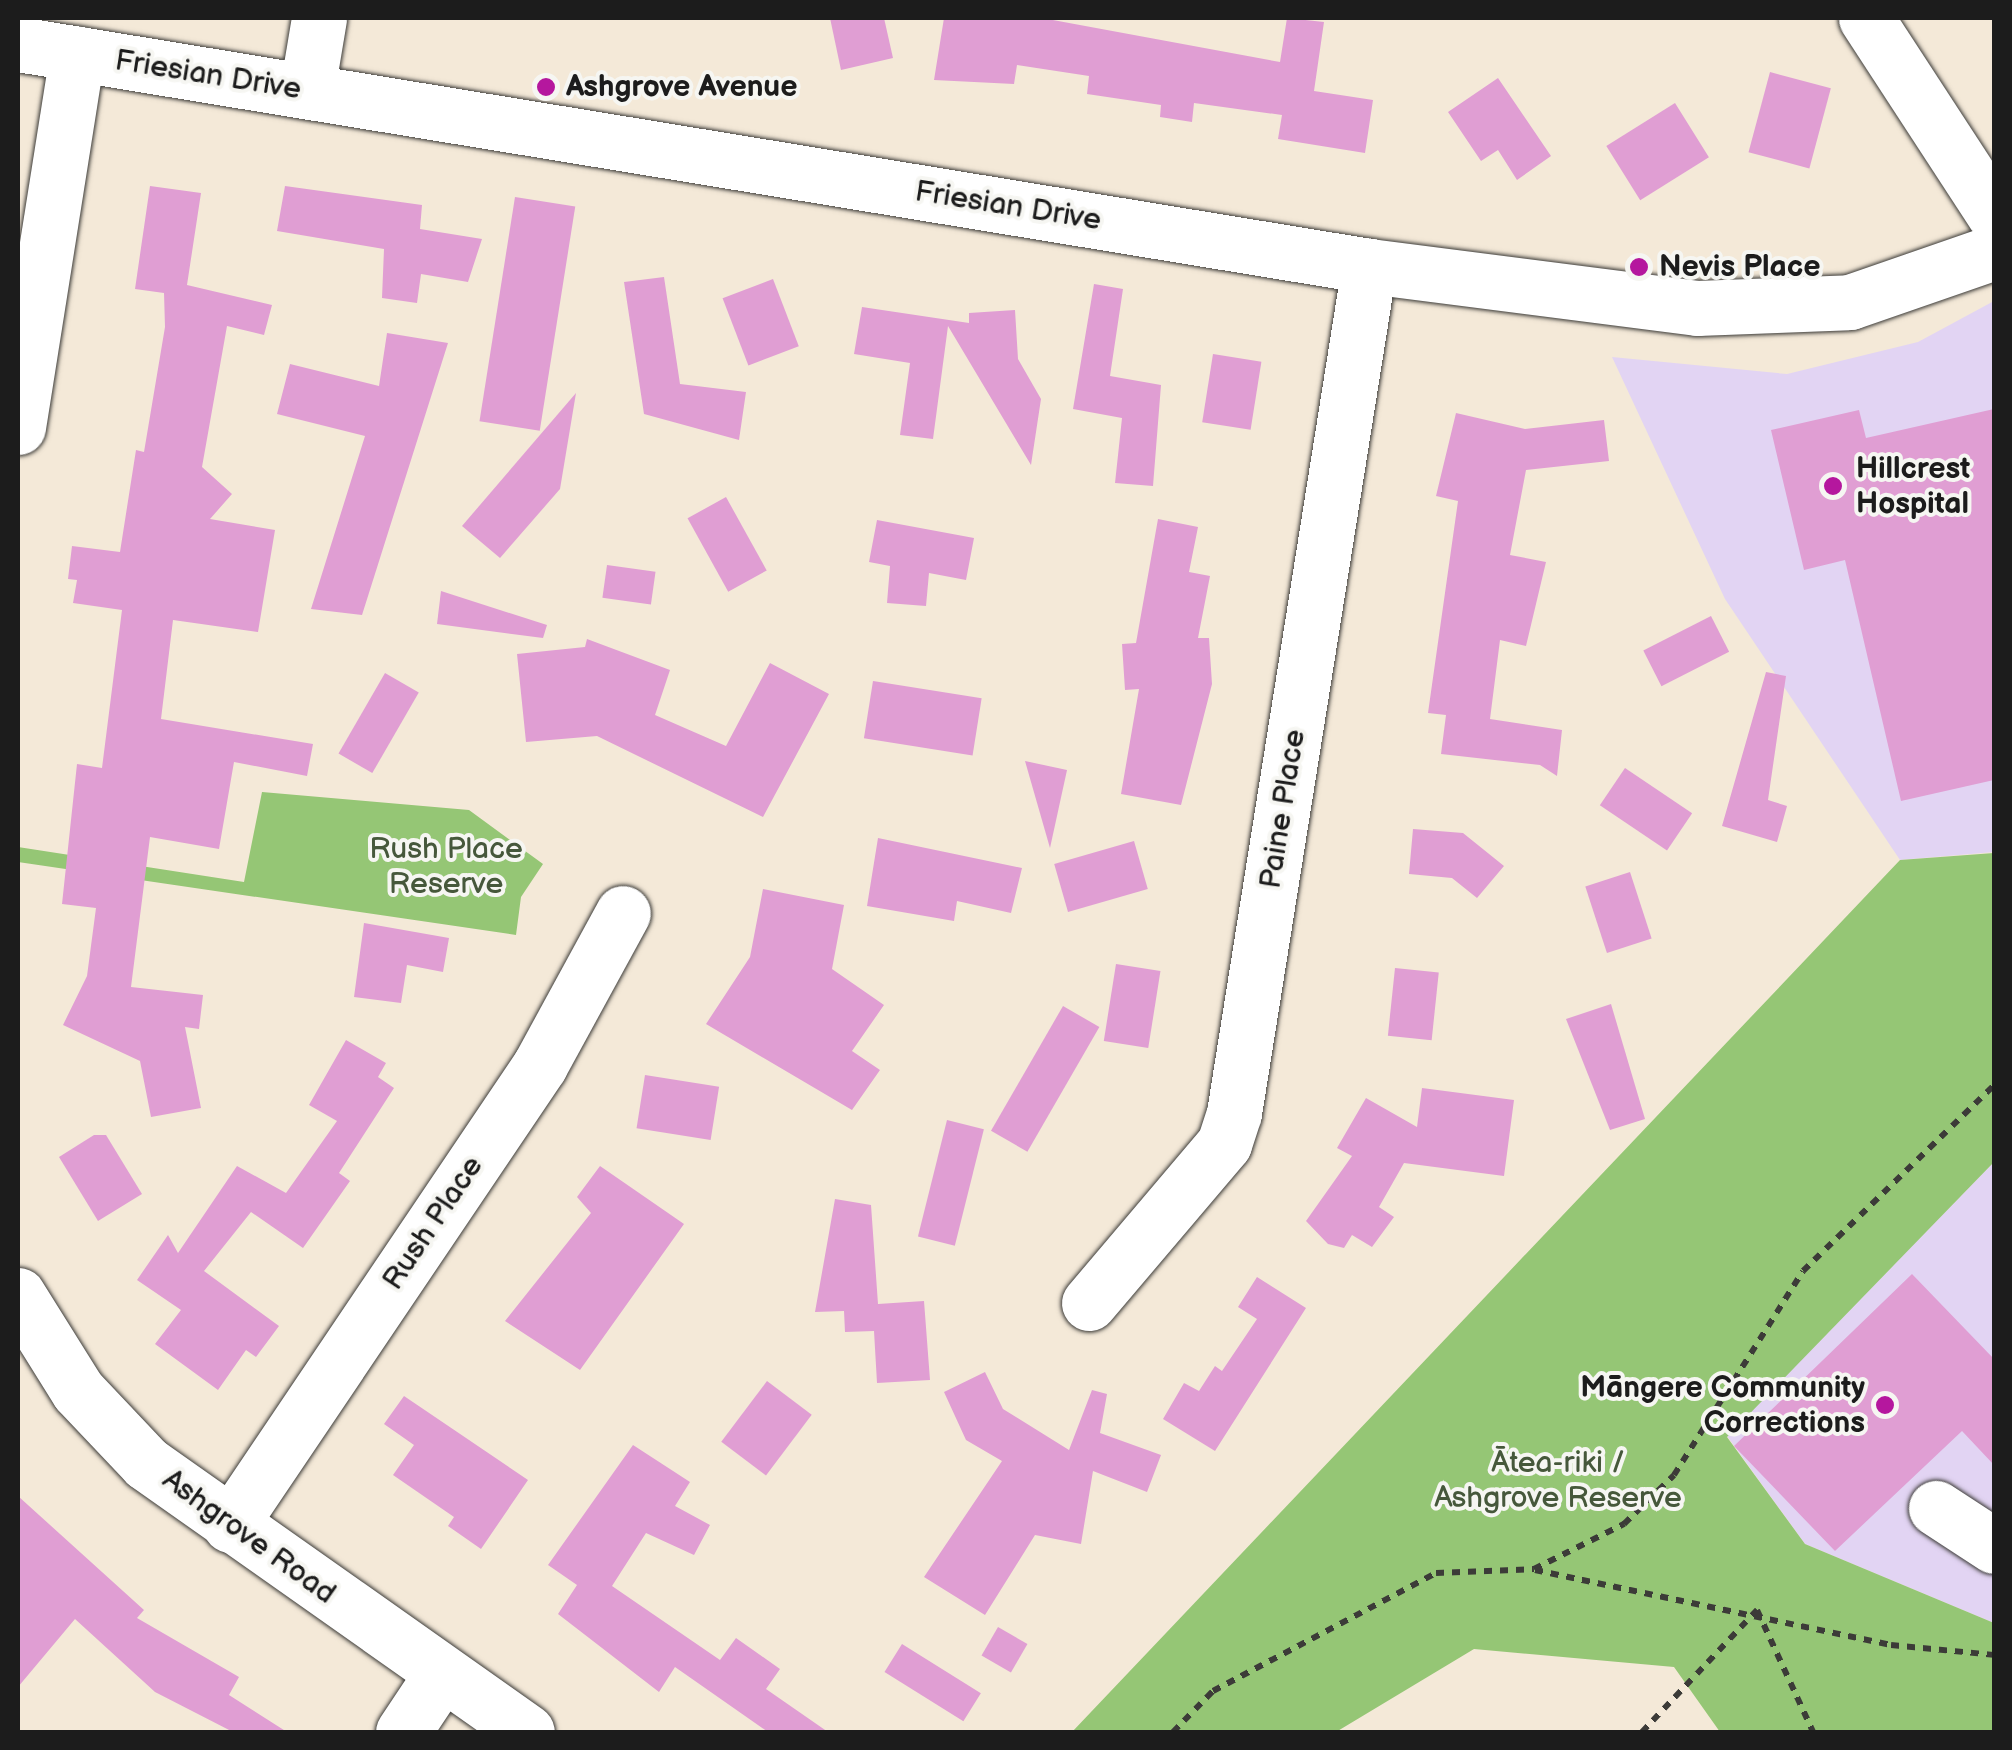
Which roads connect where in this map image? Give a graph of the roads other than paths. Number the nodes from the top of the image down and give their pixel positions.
1 (319, 18) edge
2 (1866, 18) edge
3 (18, 44) edge
4 (77, 54) junction
5 (307, 90) junction
6 (1994, 214) edge
7 (1994, 252) edge
8 (1369, 266) junction
9 (18, 426) edge
10 (623, 913) dead end
11 (18, 1295) edge
12 (1089, 1304) dead end
13 (1936, 1508) dead end
14 (230, 1525) junction
15 (1994, 1546) edge
16 (441, 1674) junction
17 (402, 1732) edge
18 (527, 1732) edge

1 - 5 street
2 - 6 street
3 - 4 street, Friesian Drive
4 - 5 street, Friesian Drive
4 - 9 street
5 - 8 street, Friesian Drive
7 - 8 street, Friesian Drive
8 - 12 street, Paine Place
10 - 14 street, Rush Place
11 - 14 street, Ashgrove Road
13 - 15 street
14 - 16 street, Ashgrove Road
16 - 17 street
16 - 18 street, Ashgrove Road

